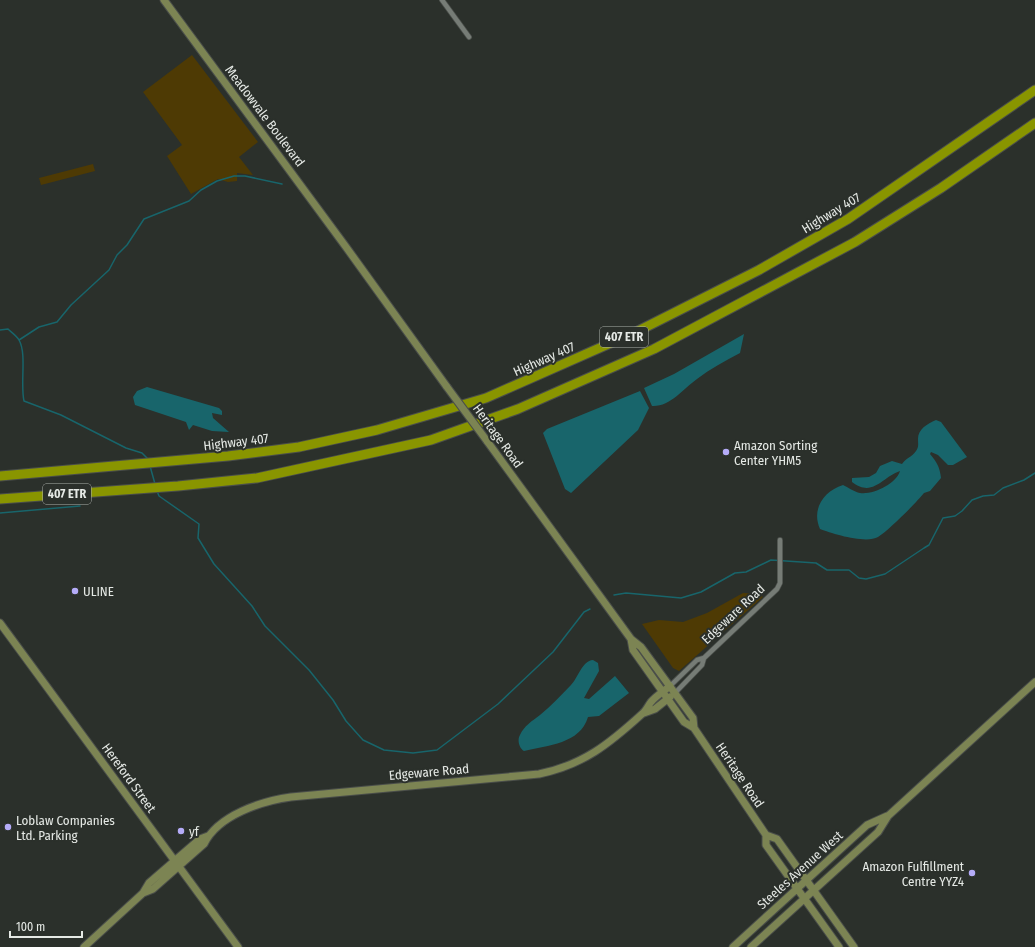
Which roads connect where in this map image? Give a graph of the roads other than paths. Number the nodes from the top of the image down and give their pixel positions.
1 (164, 0) edge
2 (442, 0) edge
3 (469, 37) dead end
4 (1035, 90) edge
5 (1035, 123) edge
6 (346, 247) joint
7 (0, 476) edge
8 (0, 499) edge
9 (780, 540) dead end
10 (0, 623) edge
11 (631, 639) junction
12 (704, 658) junction
13 (1035, 682) edge
14 (670, 686) junction
15 (663, 692) junction
16 (675, 693) junction
17 (668, 699) junction
18 (644, 713) junction
19 (694, 728) junction
20 (888, 816) junction
21 (766, 835) junction
22 (177, 864) junction
23 (806, 880) junction
24 (797, 889) junction
25 (813, 890) junction
26 (804, 898) junction
27 (84, 947) edge
28 (238, 947) edge
29 (733, 947) edge
30 (750, 947) edge
31 (839, 947) edge
32 (854, 947) edge

1 - 6 main road, Meadowvale Boulevard
2 - 3 street
4 - 7 highway, Highway 407 / 407 ETR
5 - 8 highway, 407 ETR
6 - 11 main road, Heritage Road, bridge
9 - 12 street, Edgeware Road
10 - 22 main road, Hereford Street
11 - 14 main road, Heritage Road
11 - 15 main road, Heritage Road
12 - 14 street, Edgeware Road
12 - 16 street, Edgeware Road
13 - 20 main road, Steeles Avenue West
14 - 15 main road, Edgeware Road
14 - 16 main road, Heritage Road
15 - 17 main road, Heritage Road
15 - 18 main road, Edgeware Road
16 - 17 main road, Edgeware Road
16 - 19 main road, Heritage Road
17 - 18 main road, Edgeware Road
17 - 19 main road, Heritage Road
18 - 22 main road, Edgeware Road
19 - 21 main road, Heritage Road
20 - 23 main road, Steeles Avenue West
20 - 25 main road, Steeles Avenue West
21 - 23 main road, Heritage Road
21 - 24 main road, Heritage Road
22 - 27 main road, Edgeware Road
22 - 28 main road, Hereford Street
23 - 24 main road, Steeles Avenue West
23 - 25 main road, Heritage Road
24 - 26 main road, Heritage Road
24 - 29 main road, Steeles Avenue West
25 - 26 main road, Steeles Avenue West
25 - 32 main road, Heritage Road
26 - 30 main road, Steeles Avenue West
26 - 31 main road, Heritage Road

